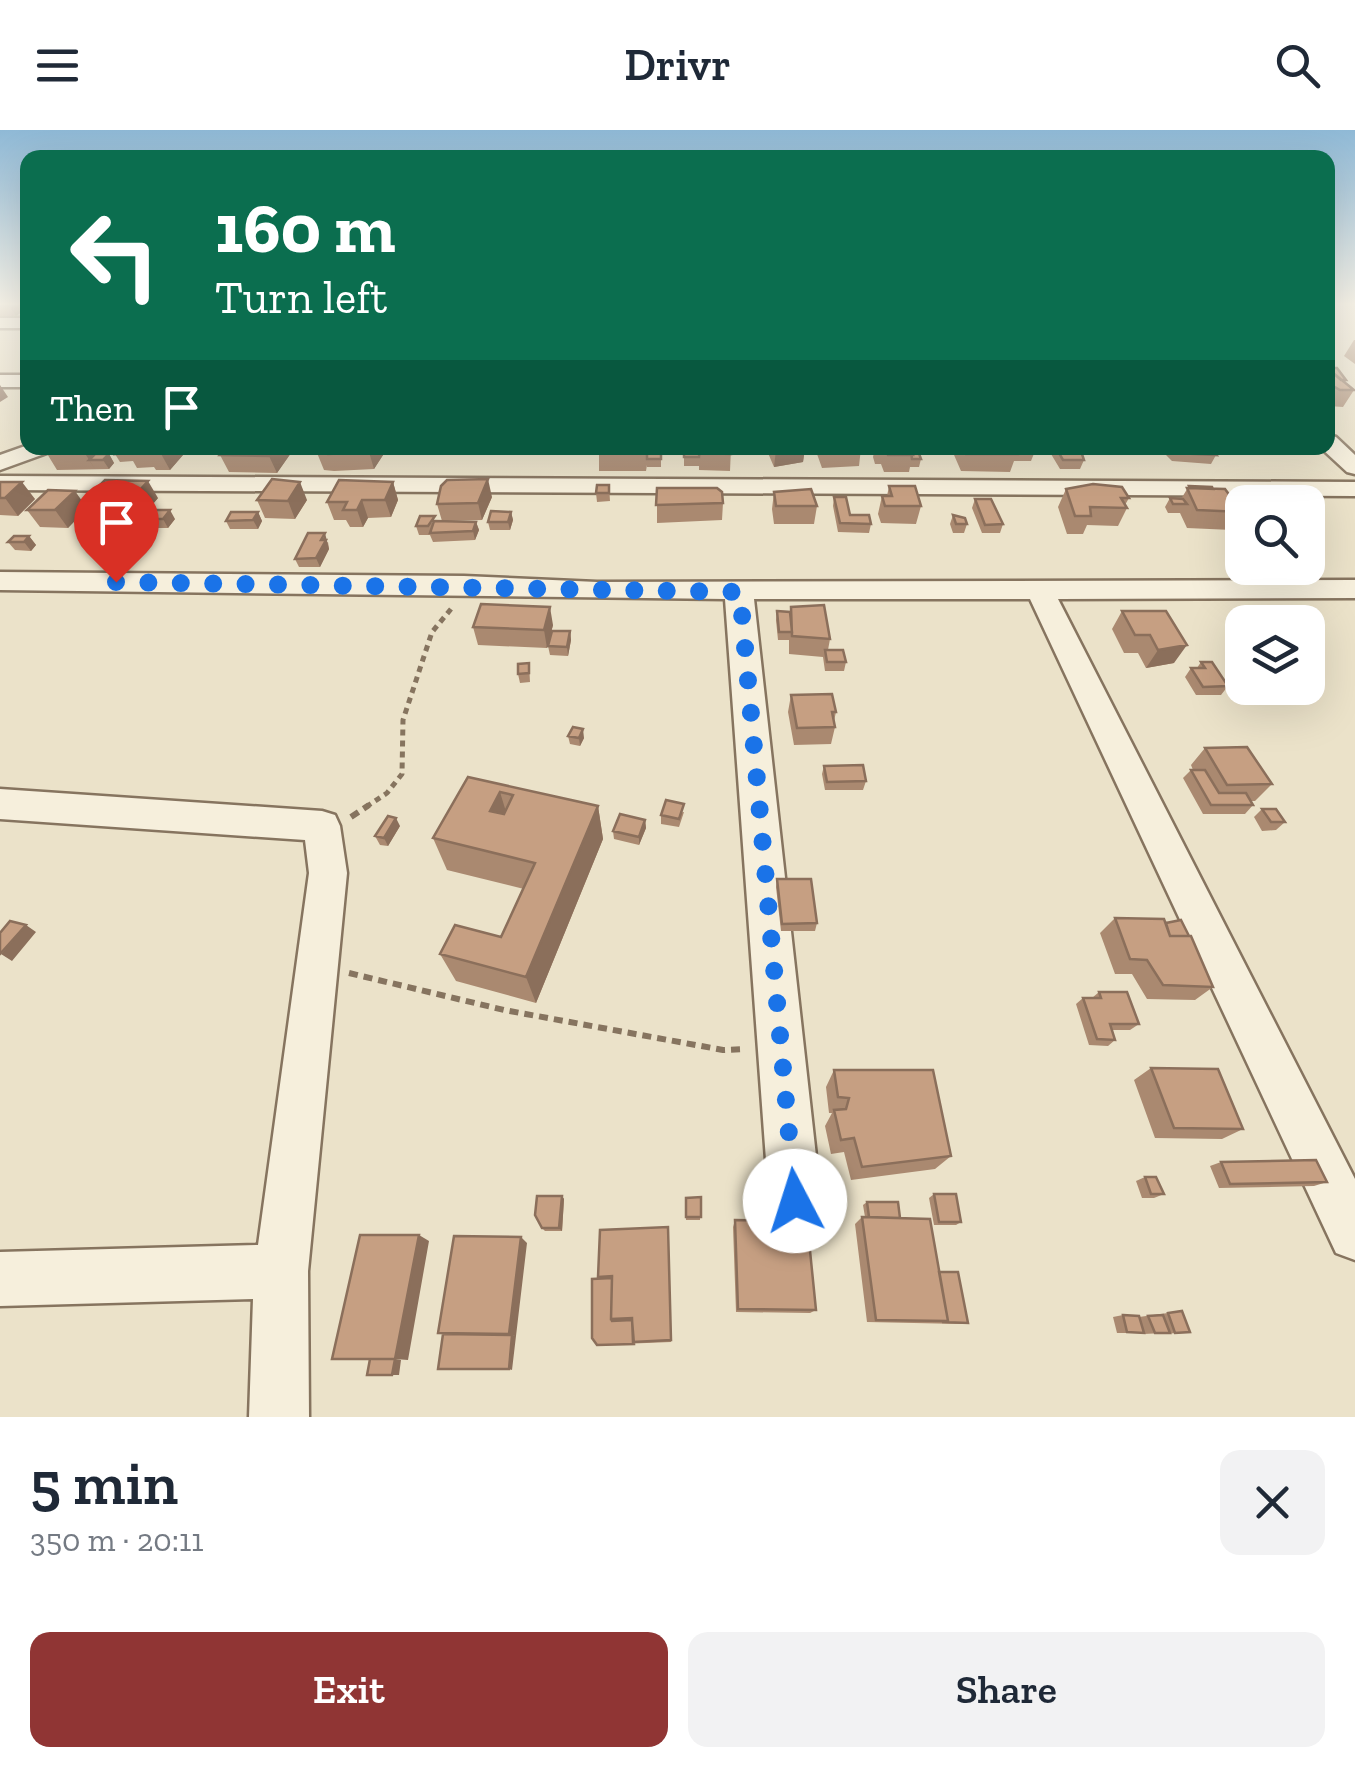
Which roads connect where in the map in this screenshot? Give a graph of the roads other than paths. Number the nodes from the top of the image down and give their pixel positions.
1 (1335, 449) edge
2 (1355, 468) edge
3 (0, 483) edge
4 (1355, 489) edge
5 (0, 582) edge
6 (1038, 588) junction
7 (1355, 589) edge
8 (740, 592) junction
9 (0, 804) edge
10 (795, 1201) dead end
11 (1355, 1234) edge
12 (281, 1271) junction
13 (0, 1278) edge
14 (279, 1417) edge

1 - 2 street
3 - 4 street
5 - 8 street
6 - 7 street
6 - 8 street
6 - 11 street
8 - 10 street
9 - 12 street
12 - 13 street
12 - 14 street

